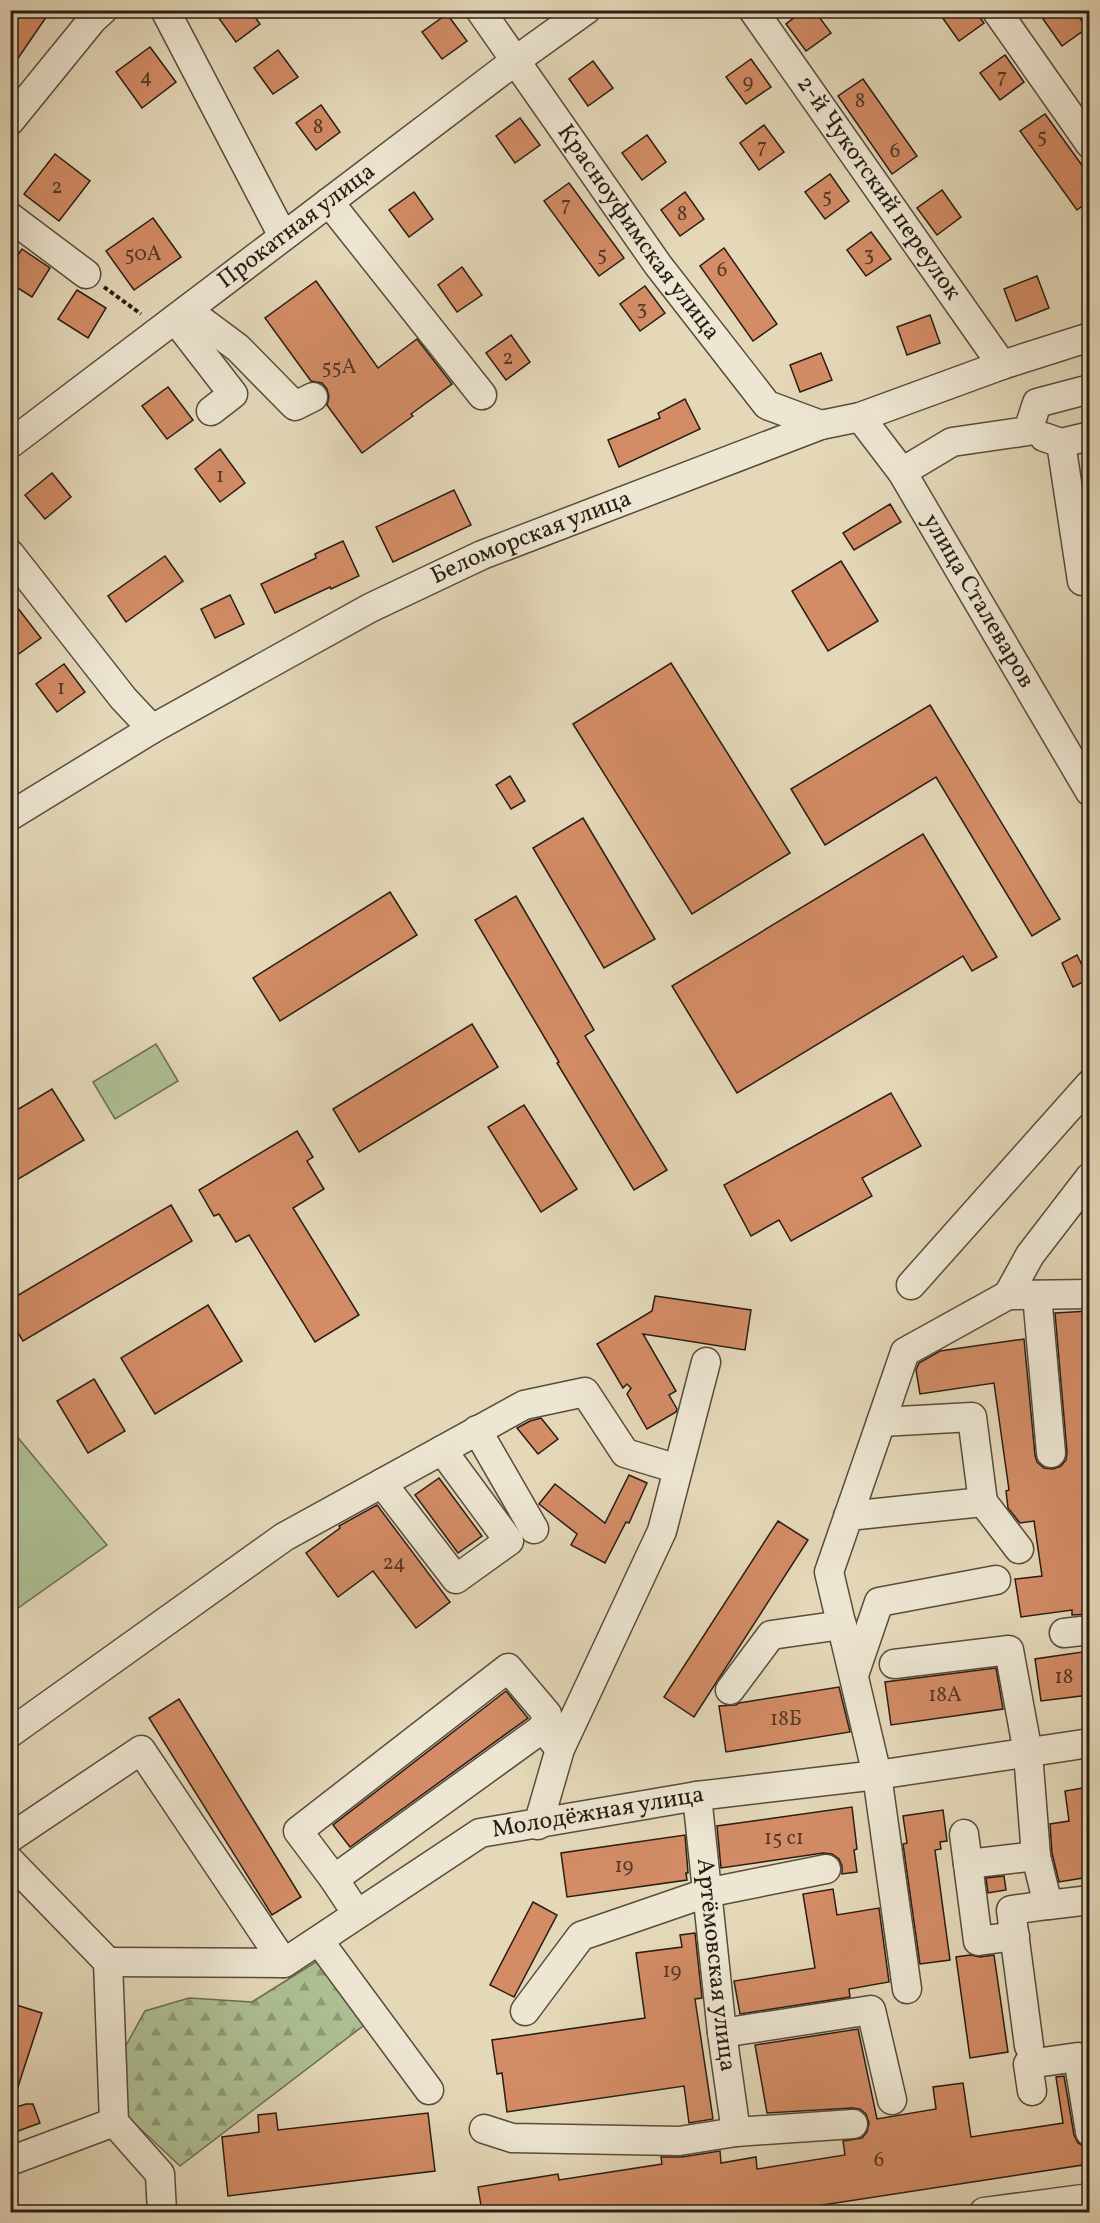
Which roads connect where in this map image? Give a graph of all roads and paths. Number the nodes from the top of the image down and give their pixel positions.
1 (103, 10) edge
2 (165, 10) edge
3 (480, 10) edge
4 (586, 10) edge
5 (753, 10) edge
6 (996, 10) edge
7 (515, 61) junction
8 (10, 121) edge
9 (1089, 144) edge
10 (329, 202) junction
11 (10, 218) edge
12 (283, 236) junction
13 (87, 274) joint
14 (175, 319) junction
15 (1089, 337) edge
16 (1002, 365) junction
17 (1089, 389) edge
18 (482, 395) dead end
19 (313, 397) dead end
20 (211, 411) dead end
21 (860, 417) junction
22 (821, 425) junction
23 (1028, 431) junction
24 (1089, 436) edge
25 (1061, 443) junction
26 (10, 444) edge
27 (902, 472) junction
28 (10, 554) edge
29 (1082, 581) dead end
30 (152, 729) junction
31 (1089, 792) edge
32 (10, 816) edge
33 (1089, 1084) edge
34 (1089, 1177) edge
35 (911, 1285) dead end
36 (1089, 1294) edge
37 (1008, 1295) junction
38 (1037, 1295) junction
39 (706, 1362) dead end
40 (881, 1422) junction
41 (477, 1430) junction
42 (442, 1449) junction
43 (1051, 1453) dead end
44 (678, 1469) junction
45 (382, 1483) junction
46 (983, 1502) junction
47 (848, 1516) junction
48 (534, 1529) dead end
49 (1019, 1549) dead end
50 (996, 1580) dead end
51 (842, 1625) junction
52 (894, 1664) dead end
53 (854, 1675) junction
54 (730, 1690) dead end
55 (10, 1733) edge
56 (551, 1738) junction
57 (1089, 1743) edge
58 (1028, 1753) junction
59 (877, 1775) junction
60 (697, 1796) junction
61 (538, 1825) junction
62 (963, 1834) dead end
63 (10, 1838) edge
64 (1036, 1856) junction
65 (10, 1861) edge
66 (968, 1864) junction
67 (826, 1869) dead end
68 (334, 1879) junction
69 (706, 1893) junction
70 (1089, 1900) edge
71 (1048, 1905) junction
72 (357, 1914) junction
73 (1015, 1936) junction
74 (319, 1941) junction
75 (108, 1962) junction
76 (284, 1963) junction
77 (907, 1989) dead end
78 (525, 2011) dead end
79 (722, 2033) junction
80 (1029, 2046) dead end
81 (429, 2090) dead end
82 (1032, 2091) dead end
83 (892, 2100) dead end
84 (114, 2122) junction
85 (853, 2124) dead end
86 (484, 2129) dead end
87 (736, 2132) junction
88 (1089, 2132) edge
89 (10, 2161) edge
90 (1089, 2198) edge
91 (162, 2212) edge
92 (984, 2212) edge

1 - 8 street
2 - 12 street
3 - 7 street, Красноуфимская улица
4 - 7 street, Прокатная улица
5 - 16 street, 2-й Чукотский переулок
6 - 9 street
7 - 10 street, Прокатная улица
7 - 22 street, Красноуфимская улица
10 - 12 street, Прокатная улица
10 - 18 street
11 - 13 street
12 - 14 street, Прокатная улица
13 - 14 path
14 - 19 street
14 - 20 street
14 - 26 street, Прокатная улица
15 - 16 street, Беломорская улица
16 - 21 street, Беломорская улица
17 - 23 street
21 - 22 street, Беломорская улица
21 - 27 street, улица Сталеваров
22 - 30 street, Беломорская улица
23 - 25 street
23 - 27 street
24 - 25 street
25 - 29 street
27 - 31 street, улица Сталеваров
28 - 30 street
30 - 32 street, Беломорская улица
33 - 35 street
34 - 37 street
36 - 38 street
37 - 38 street
37 - 40 street
38 - 43 street
39 - 44 street
40 - 46 street
40 - 47 street
41 - 42 street
41 - 44 street
41 - 48 street
42 - 45 street
42 - 45 street
44 - 56 street
45 - 55 street
46 - 47 street
46 - 49 street
47 - 51 street
50 - 53 street
51 - 53 street
51 - 54 street
52 - 58 street
53 - 59 street
56 - 61 street
56 - 68 street
56 - 68 street
57 - 58 street, Молодёжная улица
58 - 59 street, Молодёжная улица
58 - 64 street
59 - 60 street, Молодёжная улица
59 - 77 street
60 - 61 street, Молодёжная улица
60 - 69 street, Артёмовская улица
61 - 72 street, Молодёжная улица
62 - 66 street
63 - 76 street
64 - 66 street
64 - 71 street
65 - 75 street
66 - 73 street
67 - 69 street
68 - 72 street
69 - 78 street
69 - 79 street, Артёмовская улица
70 - 71 street
71 - 73 street
72 - 74 street, Молодёжная улица
73 - 80 street
74 - 76 street, Молодёжная улица
74 - 81 street
75 - 76 street
75 - 84 street
79 - 83 street
79 - 87 street, Артёмовская улица
82 - 88 street
84 - 89 street
84 - 91 street
85 - 87 street
86 - 87 street
90 - 92 street

